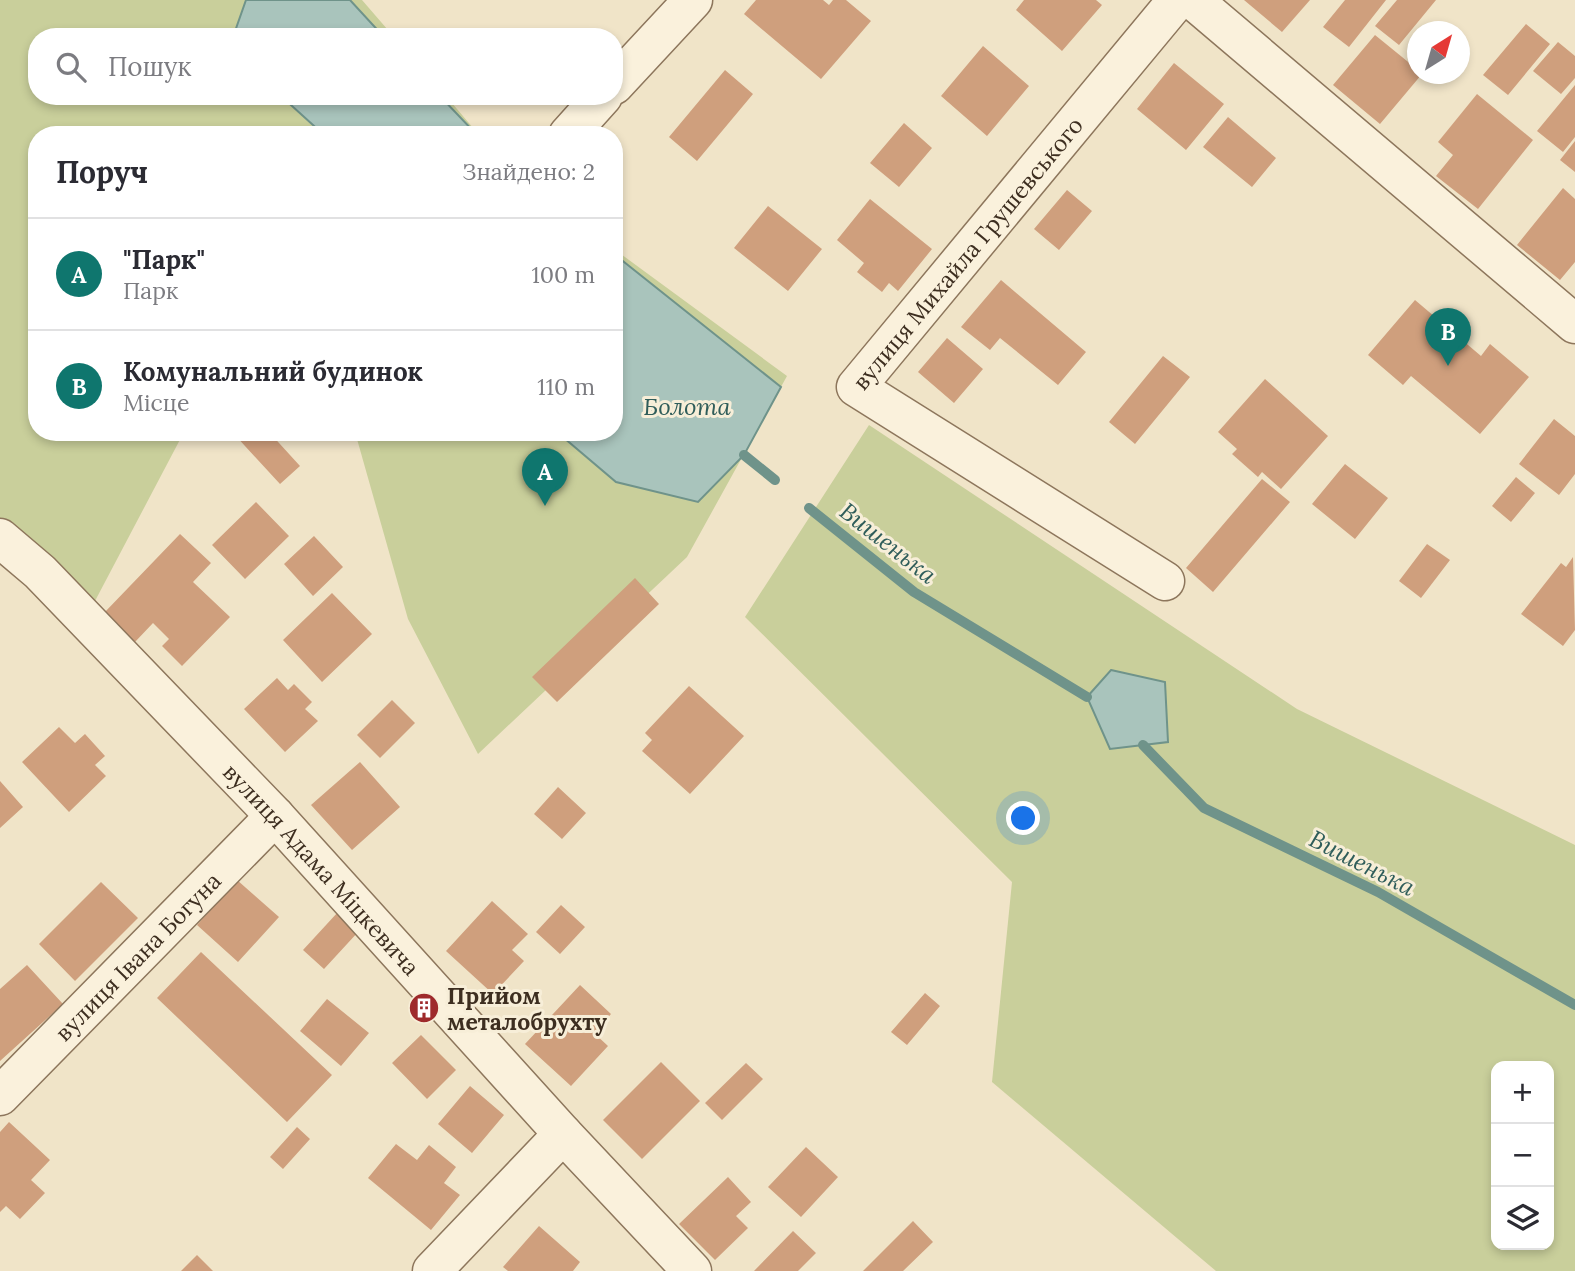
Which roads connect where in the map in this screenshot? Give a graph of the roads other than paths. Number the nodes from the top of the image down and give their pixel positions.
1 (693, 0) edge
2 (1177, 0) edge
3 (1193, 0) edge
4 (623, 75) edge
5 (595, 105) edge
6 (576, 126) edge
7 (1575, 324) edge
8 (0, 538) edge
9 (1165, 580) dead end
10 (275, 816) junction
11 (0, 1096) edge
12 (564, 1134) junction
13 (432, 1271) edge
14 (692, 1271) edge

1 - 4 street
2 - 9 street, вулиця Михайла Грушевського
3 - 7 street
5 - 6 street
8 - 10 street, вулиця Адама Міцкевича
10 - 11 street, вулиця Івана Богуна
10 - 12 street, вулиця Адама Міцкевича
12 - 13 street
12 - 14 street, вулиця Адама Міцкевича

